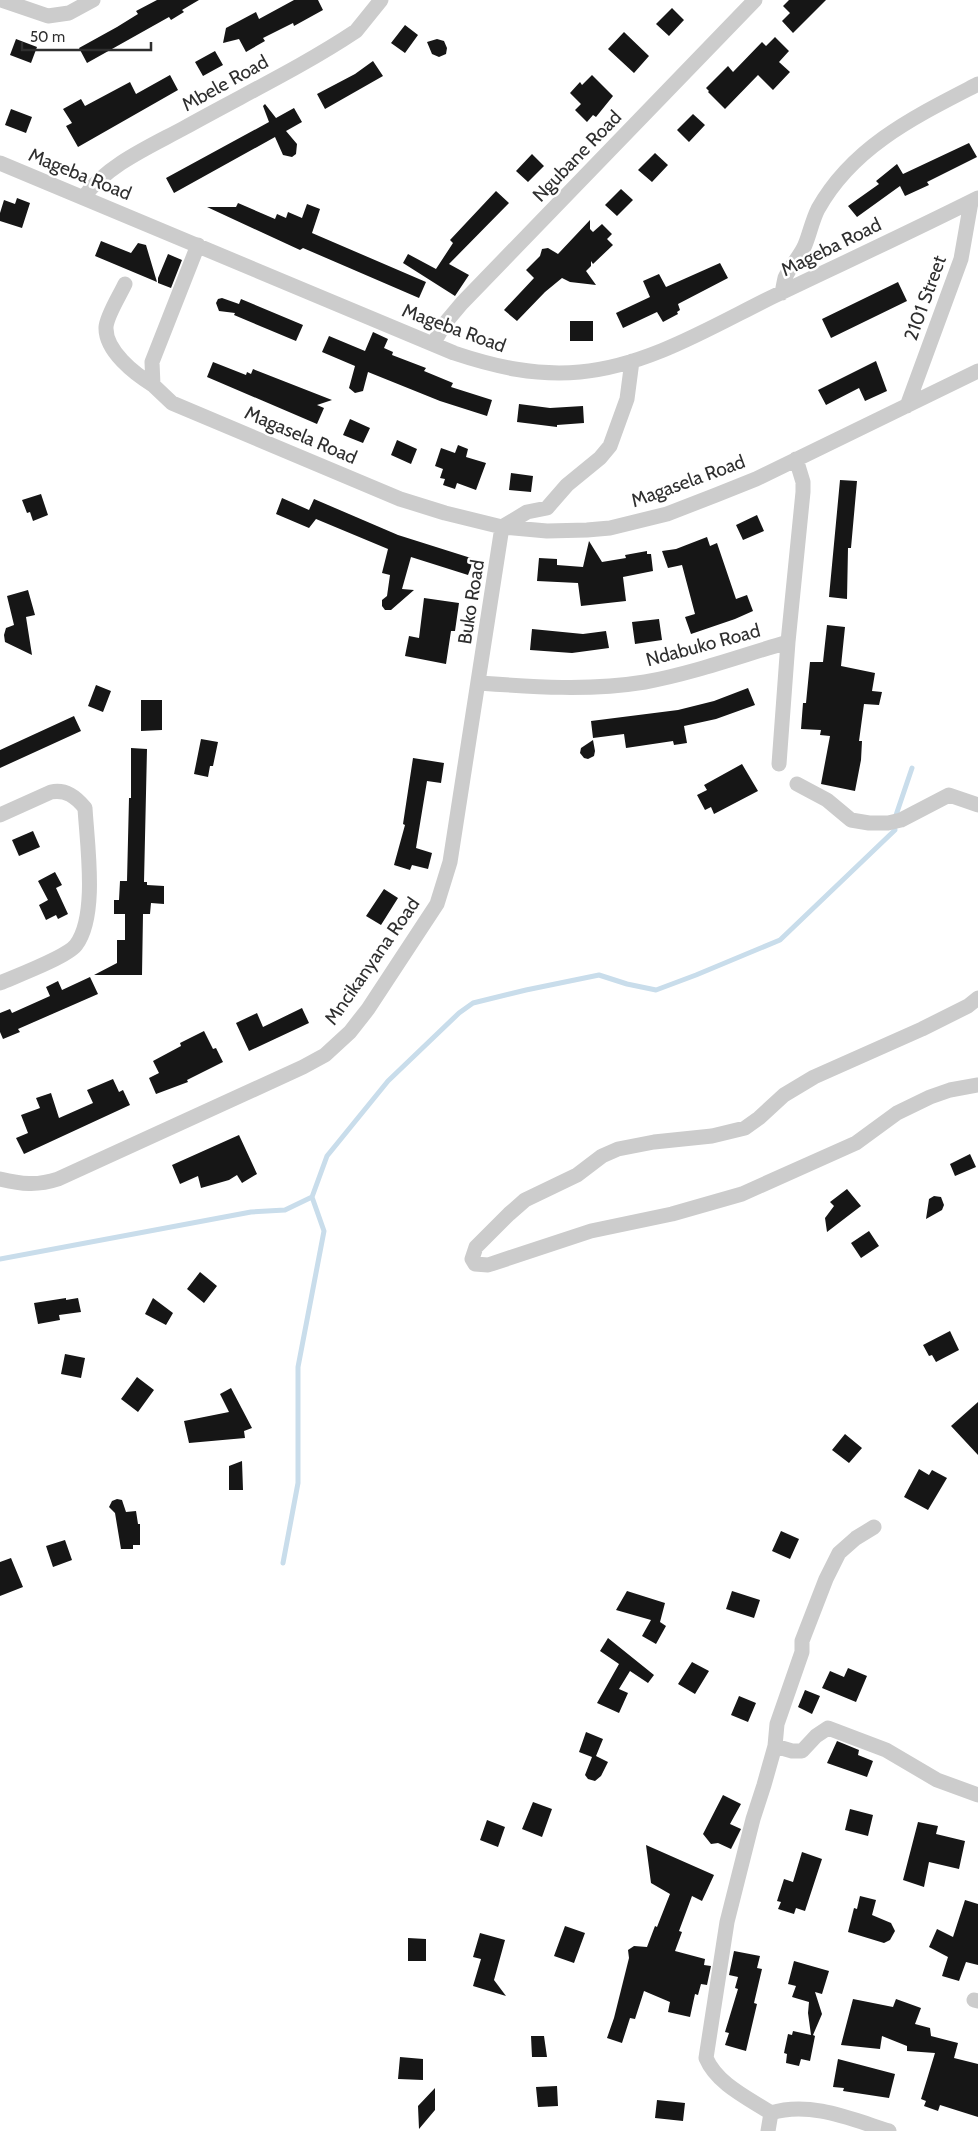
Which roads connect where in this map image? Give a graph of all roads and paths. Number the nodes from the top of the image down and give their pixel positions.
1 (1, 0) edge
2 (93, 0) edge
3 (381, 0) edge
4 (756, 0) edge
5 (978, 84) edge
6 (0, 163) edge
7 (84, 197) junction
8 (974, 200) edge
9 (198, 245) junction
10 (125, 284) dead end
11 (782, 293) junction
12 (433, 344) junction
13 (632, 360) junction
14 (978, 371) edge
15 (153, 385) junction
16 (907, 406) junction
17 (796, 459) junction
18 (502, 527) junction
19 (788, 642) junction
20 (478, 683) junction
21 (780, 764) dead end
22 (797, 784) dead end
23 (978, 804) edge
24 (0, 815) edge
25 (0, 983) edge
26 (978, 998) edge
27 (978, 1085) edge
28 (0, 1179) edge
29 (874, 1527) dead end
30 (774, 1746) junction
31 (978, 1795) edge
32 (771, 2112) junction
33 (768, 2131) edge
34 (889, 2131) edge

1 - 2 street
3 - 7 street, Mbele Road
4 - 12 street, Ngubane Road
5 - 11 street
6 - 7 street, Mageba Road
7 - 9 street, Mageba Road
8 - 11 street, Mageba Road
8 - 16 street, 2101 Street
9 - 12 street, Mageba Road
9 - 15 street
10 - 15 street
11 - 13 street, Mageba Road
12 - 13 street, Mageba Road
13 - 18 street
14 - 16 street, Magasela Road
15 - 18 street, Magasela Road
16 - 17 street, Magasela Road
17 - 18 street, Magasela Road
17 - 19 street
18 - 20 street, Buko Road
19 - 20 street, Ndabuko Road
19 - 21 street
20 - 28 street, Mncikanyana Road
22 - 23 street
24 - 25 street
26 - 27 street
29 - 30 street
30 - 31 street
30 - 32 street
32 - 33 street
32 - 34 street

